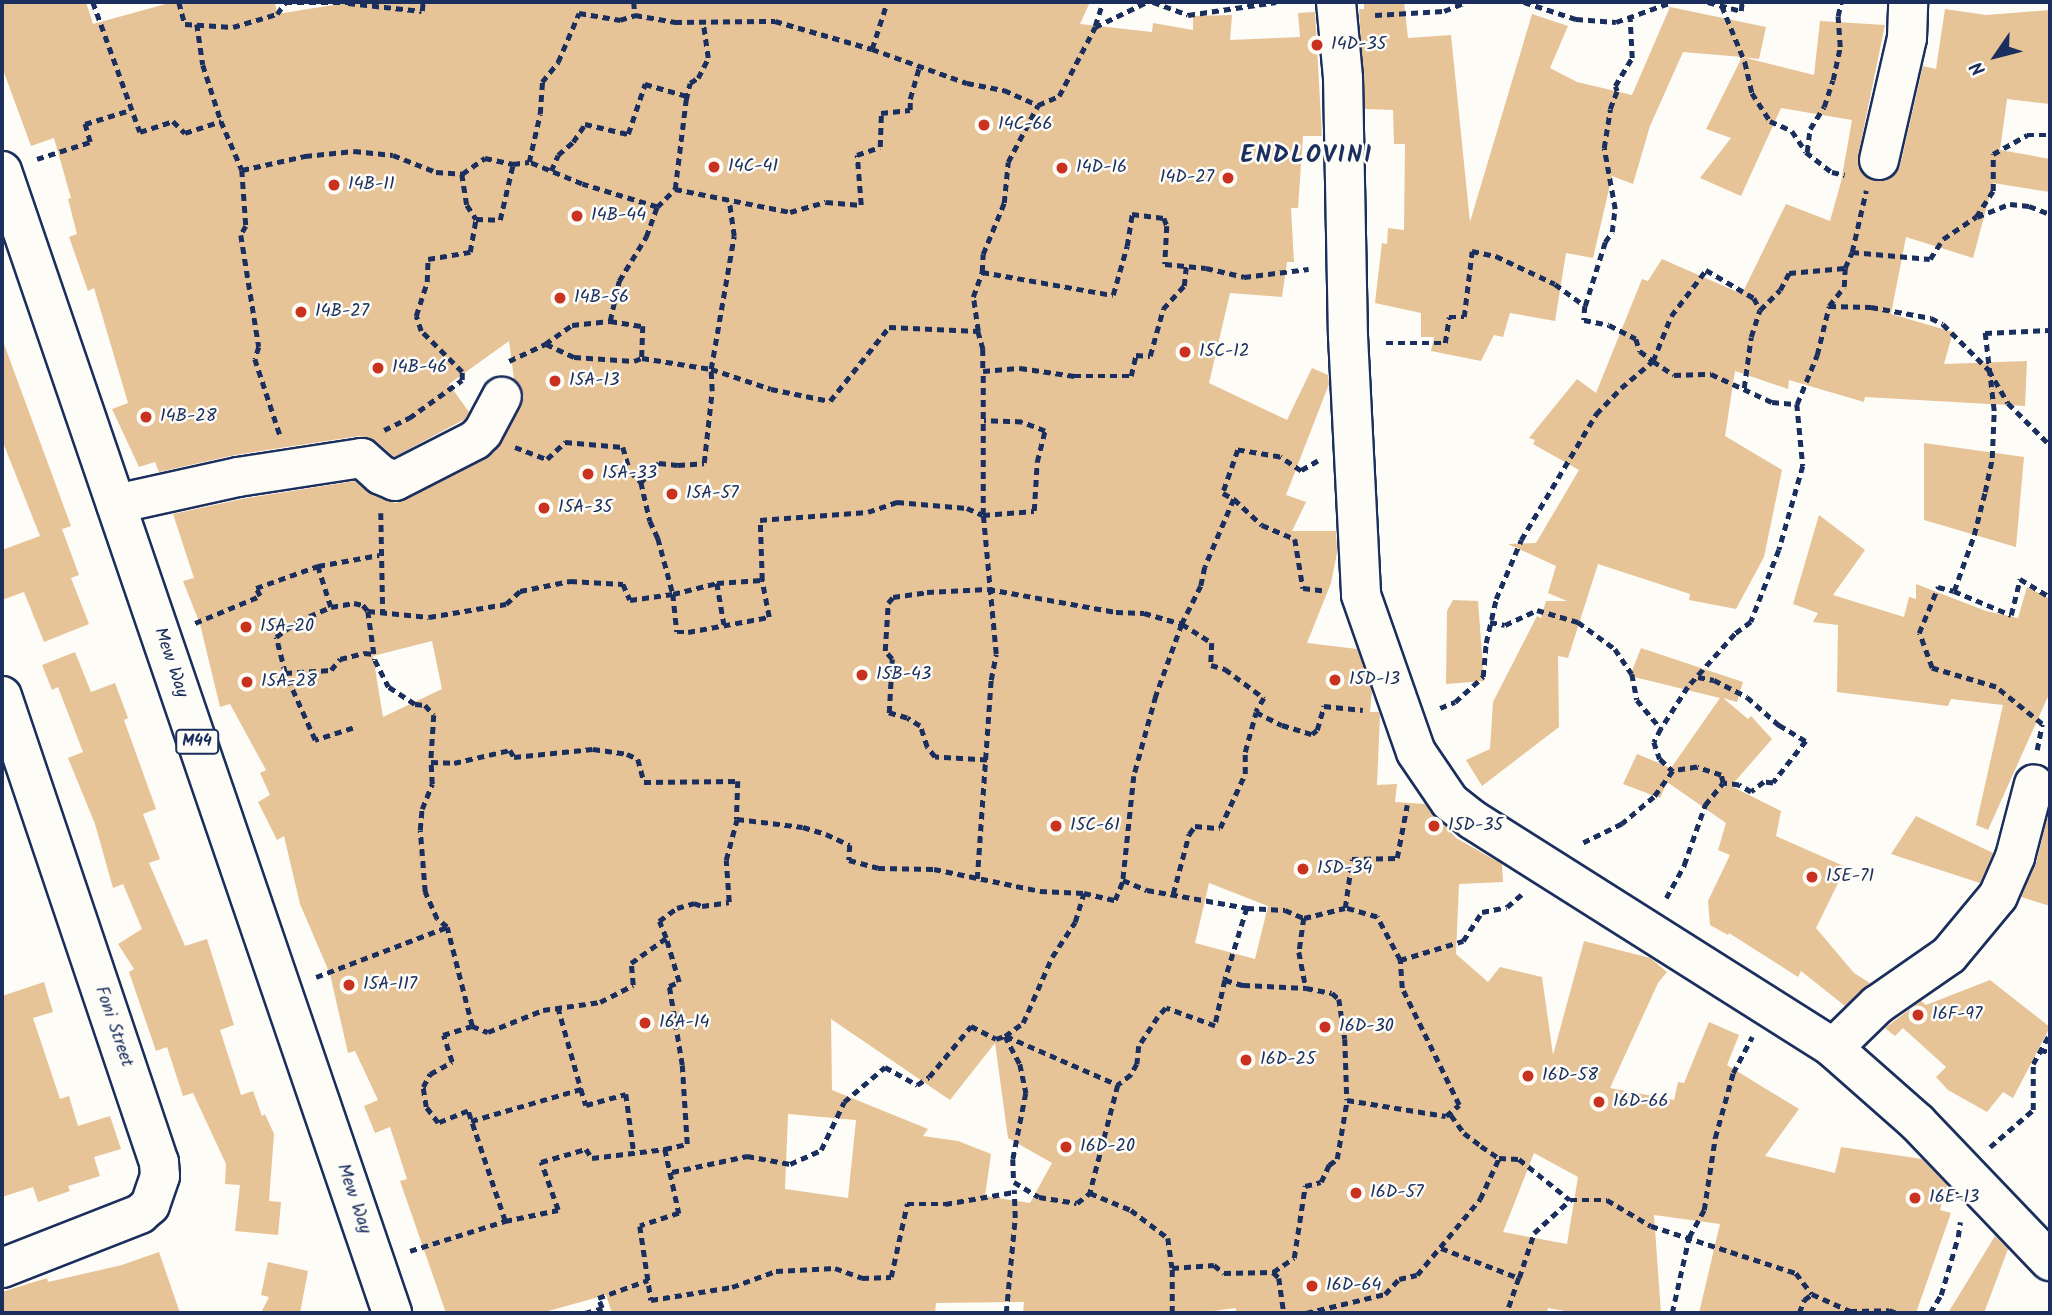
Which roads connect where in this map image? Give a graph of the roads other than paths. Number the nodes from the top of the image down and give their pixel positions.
1 (1908, 2) edge
2 (1337, 10) edge
3 (1874, 171) road end
4 (2, 172) edge
5 (488, 391) road end
6 (116, 504) junction
7 (2, 696) edge
8 (2034, 784) road end
9 (1833, 1048) junction
10 (2050, 1261) edge
11 (2, 1268) edge
12 (392, 1313) edge

1 - 3 street
2 - 9 street
4 - 6 street, Mew Way / M44
5 - 6 street
6 - 12 street, Mew Way / M44
7 - 11 street, Foni Street
8 - 9 street
9 - 10 street

